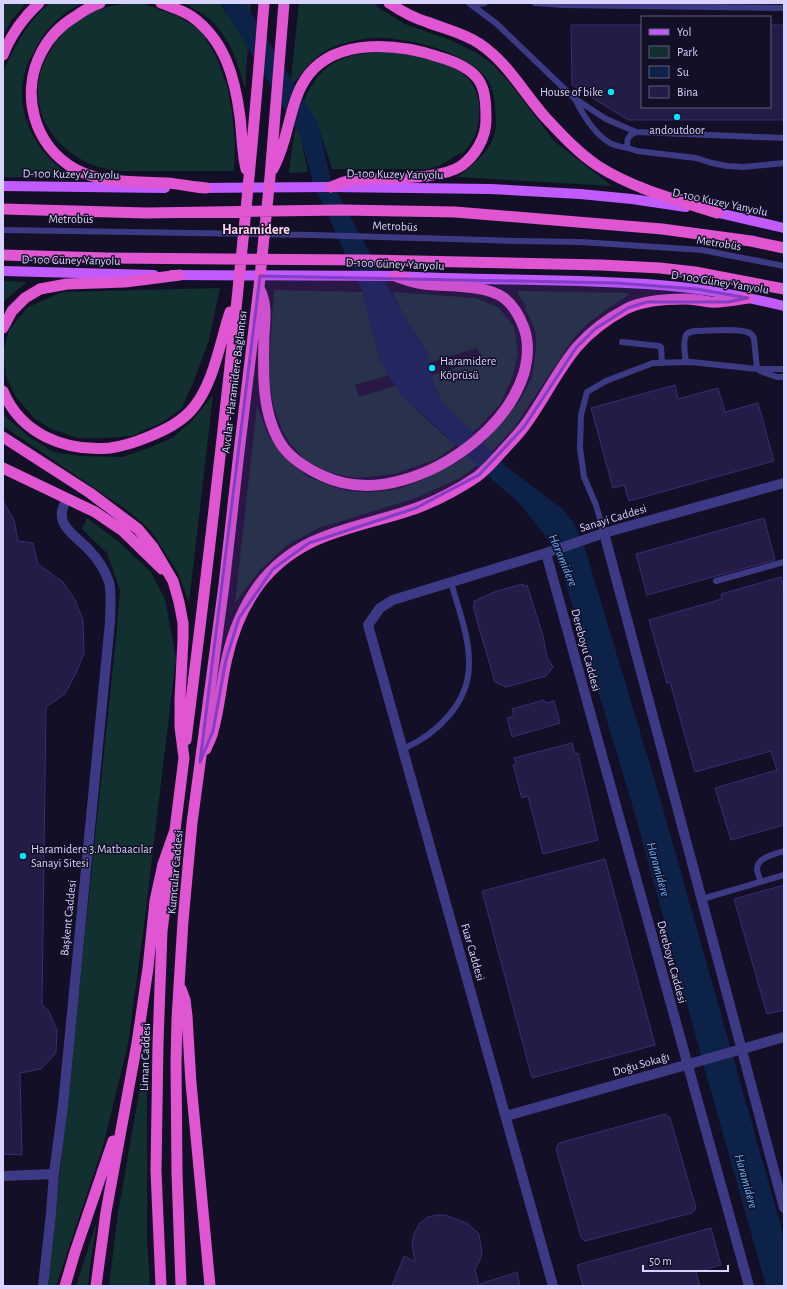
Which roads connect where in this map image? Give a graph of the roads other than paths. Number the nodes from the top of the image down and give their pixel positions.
1 (39, 3) edge
2 (100, 3) edge
3 (161, 3) edge
4 (264, 3) edge
5 (284, 3) edge
6 (289, 3) edge
7 (389, 3) edge
8 (485, 3) edge
9 (535, 3) edge
10 (470, 4) edge
11 (784, 8) edge
12 (281, 46) junction
13 (3, 55) edge
14 (574, 98) junction
15 (636, 132) junction
16 (784, 138) edge
17 (628, 148) junction
18 (784, 163) edge
19 (270, 177) junction
20 (250, 178) junction
21 (3, 186) edge
22 (331, 187) junction
23 (206, 188) junction
24 (3, 209) edge
25 (717, 213) junction
26 (784, 228) edge
27 (3, 230) edge
28 (784, 248) edge
29 (3, 255) edge
30 (784, 266) edge
31 (3, 271) edge
32 (180, 275) junction
33 (395, 276) junction
34 (259, 287) junction
35 (238, 288) junction
36 (784, 289) edge
37 (748, 298) junction
38 (780, 305) edge
39 (784, 313) edge
40 (3, 328) edge
41 (622, 342) dead end
42 (686, 362) junction
43 (662, 363) junction
44 (757, 369) junction
45 (784, 369) edge
46 (784, 377) edge
47 (3, 391) edge
48 (3, 438) edge
49 (3, 468) edge
50 (784, 483) edge
51 (67, 499) junction
52 (604, 533) junction
53 (546, 553) junction
54 (784, 562) edge
55 (173, 581) junction
56 (716, 581) dead end
57 (451, 582) junction
58 (368, 625) joint
59 (403, 749) junction
60 (184, 758) junction
61 (200, 762) junction
62 (175, 830) junction
63 (784, 851) edge
64 (784, 875) edge
65 (761, 882) junction
66 (702, 900) junction
67 (179, 984) junction
68 (784, 1038) edge
69 (741, 1049) junction
70 (687, 1064) junction
71 (124, 1113) junction
72 (506, 1116) junction
73 (54, 1174) junction
74 (3, 1176) edge
75 (784, 1208) edge
76 (43, 1286) edge
77 (65, 1286) edge
78 (96, 1286) edge
79 (161, 1286) edge
80 (182, 1286) edge
81 (210, 1286) edge
82 (553, 1286) edge
83 (749, 1286) edge

1 - 13 highway
2 - 23 highway
3 - 20 highway
4 - 20 highway, Avcılar - Haramidere Bağlantısı
5 - 12 highway, Avcılar - Haramidere Bağlantısı
6 - 12 highway
7 - 25 highway
8 - 10 lane
9 - 11 lane
10 - 14 lane
12 - 19 highway, Avcılar - Haramidere Bağlantısı
14 - 15 lane
14 - 17 lane
15 - 16 lane
15 - 17 lane
17 - 18 lane
19 - 22 highway
19 - 34 highway, Avcılar - Haramidere Bağlantısı
20 - 35 highway, Avcılar - Haramidere Bağlantısı
21 - 23 main road, D-100 Kuzey Yanyolu
22 - 23 main road, D-100 Kuzey Yanyolu
22 - 25 main road, D-100 Kuzey Yanyolu
24 - 28 highway
25 - 26 main road, D-100 Kuzey Yanyolu
27 - 30 lane, Metrobüs
29 - 36 highway
31 - 32 main road, D-100 Güney Yanyolu
32 - 33 main road, D-100 Güney Yanyolu
32 - 40 highway
33 - 34 highway
33 - 37 main road, D-100 Güney Yanyolu
34 - 61 highway, Avcılar - Haramidere Bağlantısı
35 - 47 highway
35 - 60 highway, Avcılar - Haramidere Bağlantısı
37 - 38 main road, D-100 Güney Yanyolu
37 - 61 highway
38 - 39 lane
41 - 43 lane
42 - 43 lane
42 - 44 lane
42 - 44 lane
43 - 52 lane
44 - 45 lane
44 - 46 lane
48 - 55 highway
49 - 51 highway
50 - 52 street, Sanayi Caddesi
51 - 55 highway
51 - 73 street, Başkent Caddesi
52 - 53 street, Sanayi Caddesi
52 - 66 street
53 - 57 street, Sanayi Caddesi
53 - 70 street, Dereboyu Caddesi
54 - 56 lane
55 - 60 highway
57 - 58 street, Sanayi Caddesi
57 - 59 lane
58 - 59 street, Fuar Caddesi
59 - 72 street, Fuar Caddesi
60 - 62 highway
61 - 67 highway, Kumcular Caddesi
62 - 71 highway
62 - 79 highway, Liman Caddesi
63 - 65 lane
64 - 65 lane
65 - 66 lane
66 - 69 street
67 - 80 highway
67 - 81 highway
68 - 69 street, Doğu Sokağı
69 - 70 street, Doğu Sokağı
69 - 75 street
70 - 72 street, Doğu Sokağı
70 - 83 street, Dereboyu Caddesi
71 - 77 highway
71 - 78 highway
72 - 82 street, Fuar Caddesi
73 - 74 street
73 - 76 street, Başkent Caddesi

